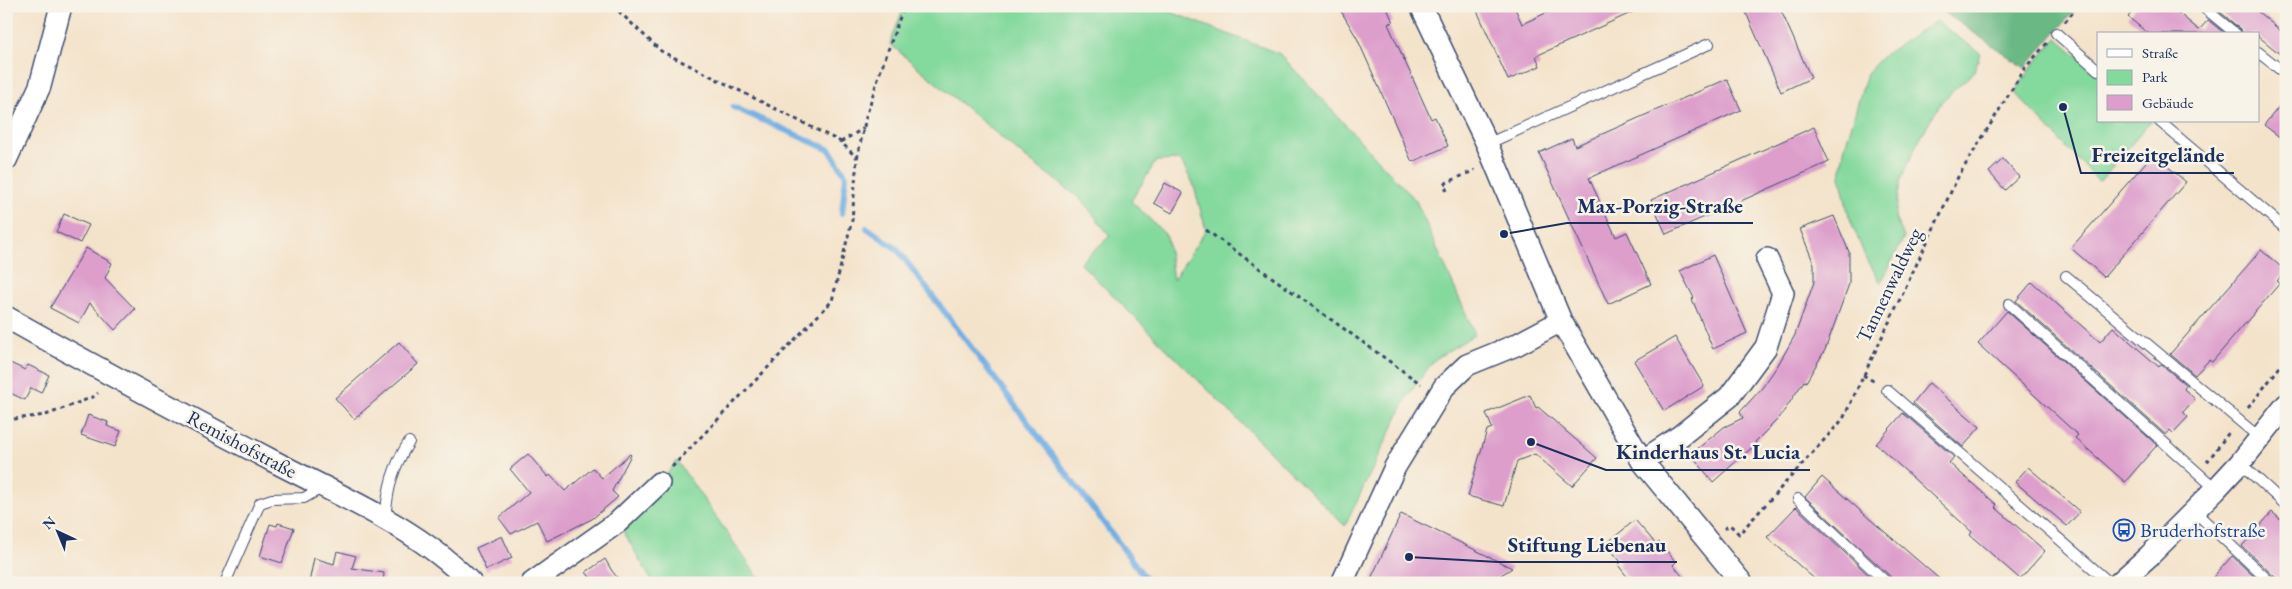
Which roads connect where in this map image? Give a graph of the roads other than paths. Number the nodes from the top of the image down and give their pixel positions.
1 (61, 6) edge
2 (1421, 6) edge
3 (2202, 6) edge
4 (2234, 32) edge
5 (2056, 33) road end
6 (1709, 44) dead end
7 (2260, 54) edge
8 (2097, 69) edge
9 (2286, 74) edge
10 (2160, 122) edge
11 (1490, 152) junction
12 (6, 160) edge
13 (2286, 229) edge
14 (1767, 259) dead end
15 (2066, 276) dead end
16 (2009, 304) dead end
17 (6, 316) edge
18 (1561, 320) junction
19 (1887, 390) dead end
20 (2286, 405) edge
21 (2260, 438) junction
22 (409, 442) dead end
23 (1642, 461) junction
24 (2240, 463) junction
25 (659, 483) road end
26 (324, 487) junction
27 (2216, 489) junction
28 (1798, 499) dead end
29 (2286, 505) edge
30 (2194, 511) junction
31 (384, 520) junction
32 (225, 583) edge
33 (470, 583) edge
34 (532, 583) edge
35 (1342, 583) edge
36 (1742, 583) edge
37 (1887, 583) edge
38 (2110, 583) edge
39 (2119, 583) edge
40 (2271, 583) edge

1 - 12 street
2 - 11 street
3 - 4 lane
5 - 8 lane
6 - 11 lane
7 - 9 lane
10 - 13 lane
11 - 18 street
14 - 23 street
15 - 21 lane
16 - 27 lane
17 - 26 street, Remishofstraße
18 - 23 street
18 - 35 street
19 - 38 lane
20 - 21 street
21 - 24 street
22 - 31 lane
23 - 36 street
24 - 27 street
24 - 29 lane
25 - 34 street
26 - 31 street, Remishofstraße
26 - 32 lane
27 - 30 street
28 - 37 lane
30 - 39 street
30 - 40 lane
31 - 33 street, Remishofstraße

